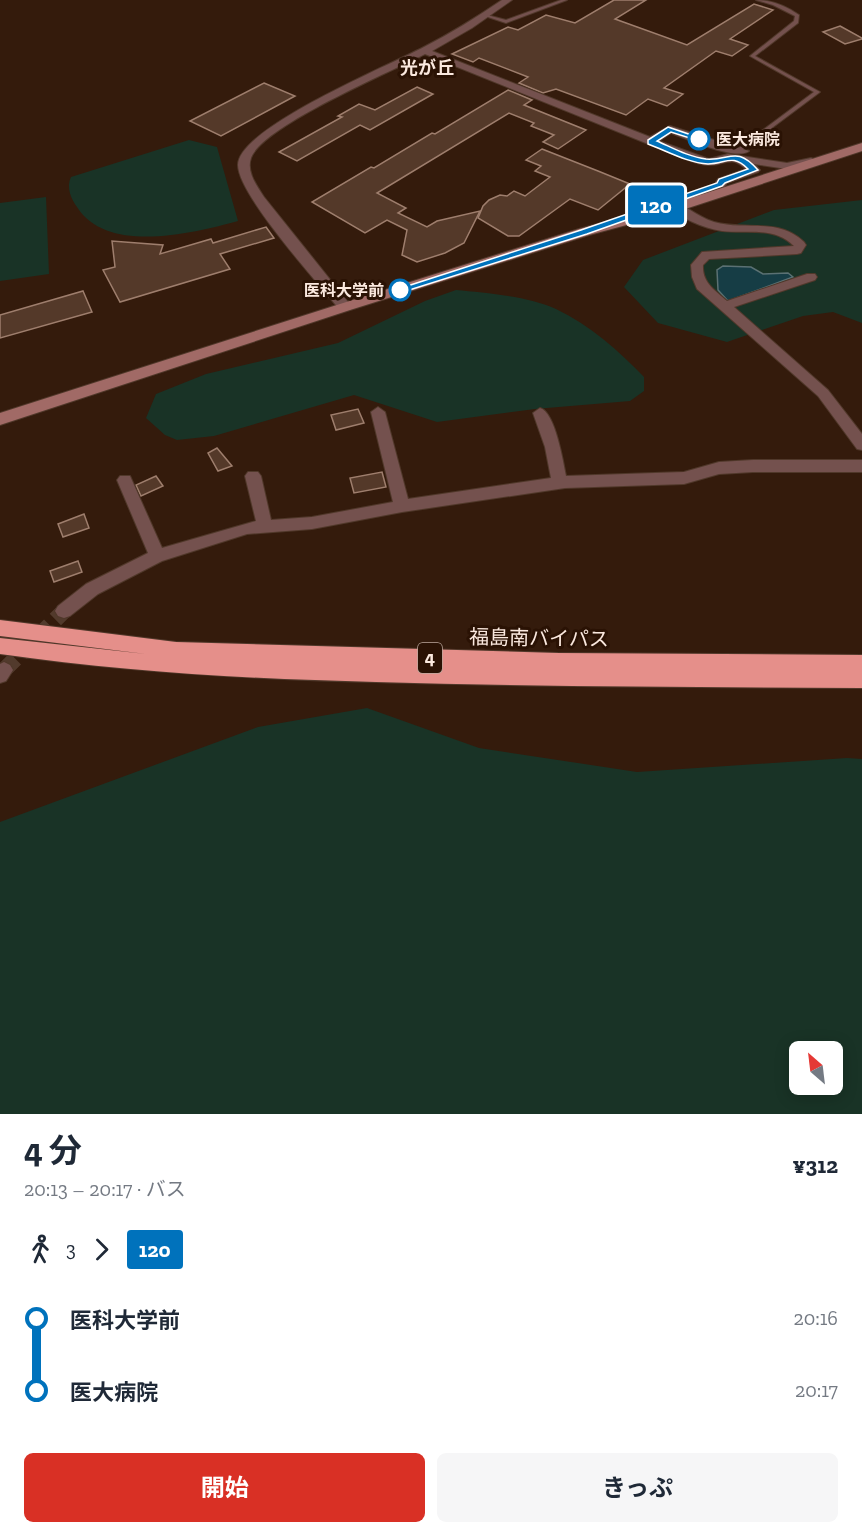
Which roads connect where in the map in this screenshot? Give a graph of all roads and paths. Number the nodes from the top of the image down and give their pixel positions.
1 (508, 0) edge
2 (565, 0) edge
3 (758, 0) edge
4 (487, 16) junction
5 (424, 51) junction
6 (862, 137) edge
7 (651, 142) junction
8 (862, 147) edge
9 (740, 155) junction
10 (782, 166) junction
11 (720, 185) junction
12 (671, 205) junction
13 (811, 277) dead end
14 (724, 306) junction
15 (345, 307) junction
16 (378, 412) dead end
17 (540, 412) dead end
18 (0, 419) edge
19 (862, 445) edge
20 (862, 466) edge
21 (253, 476) dead end
22 (124, 480) dead end
23 (559, 483) junction
24 (402, 506) junction
25 (265, 527) junction
26 (157, 556) junction
27 (64, 611) tunnel mouth
28 (0, 628) edge
29 (0, 646) edge
30 (862, 662) edge
31 (766, 679) junction
32 (862, 679) edge
33 (862, 685) edge

1 - 4 street
2 - 4 lane
3 - 9 lane
4 - 5 street
5 - 7 street
5 - 15 street
6 - 10 street
7 - 9 street
7 - 9 street
8 - 10 street
9 - 10 street
9 - 10 street
9 - 11 street
10 - 11 street
10 - 12 street
11 - 12 street
12 - 14 street
12 - 15 street
13 - 14 street
14 - 19 street
15 - 18 street
16 - 24 street
17 - 23 street
20 - 23 street
21 - 25 street
22 - 26 street
23 - 24 street
24 - 25 street
25 - 26 street
26 - 27 street
28 - 30 highway, 福島南バイパス / 4
29 - 31 highway, 福島南バイパス / 4
31 - 32 highway, 福島南バイパス / 4
31 - 33 highway

